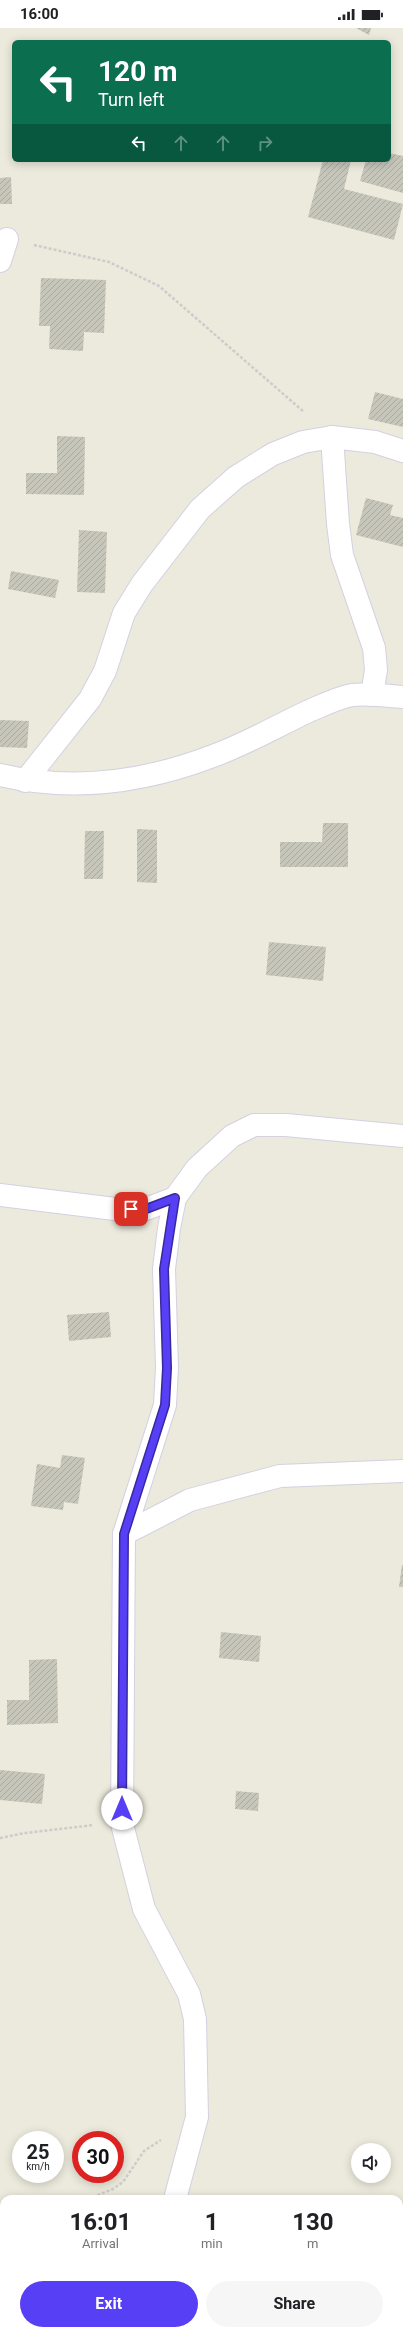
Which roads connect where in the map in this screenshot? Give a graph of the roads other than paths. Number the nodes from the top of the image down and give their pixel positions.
1 (7, 239) road end
2 (0, 261) edge
3 (332, 437) junction
4 (403, 451) edge
5 (372, 695) junction
6 (403, 697) edge
7 (0, 775) edge
8 (25, 781) junction
9 (403, 1136) edge
10 (0, 1195) edge
11 (175, 1198) junction
12 (403, 1471) edge
13 (124, 1534) junction
14 (177, 2195) edge

1 - 2 street
3 - 4 street
3 - 5 street
3 - 8 street
5 - 6 street
5 - 8 street
7 - 8 street
9 - 11 street
10 - 11 street
11 - 13 street
12 - 13 street
13 - 14 street

